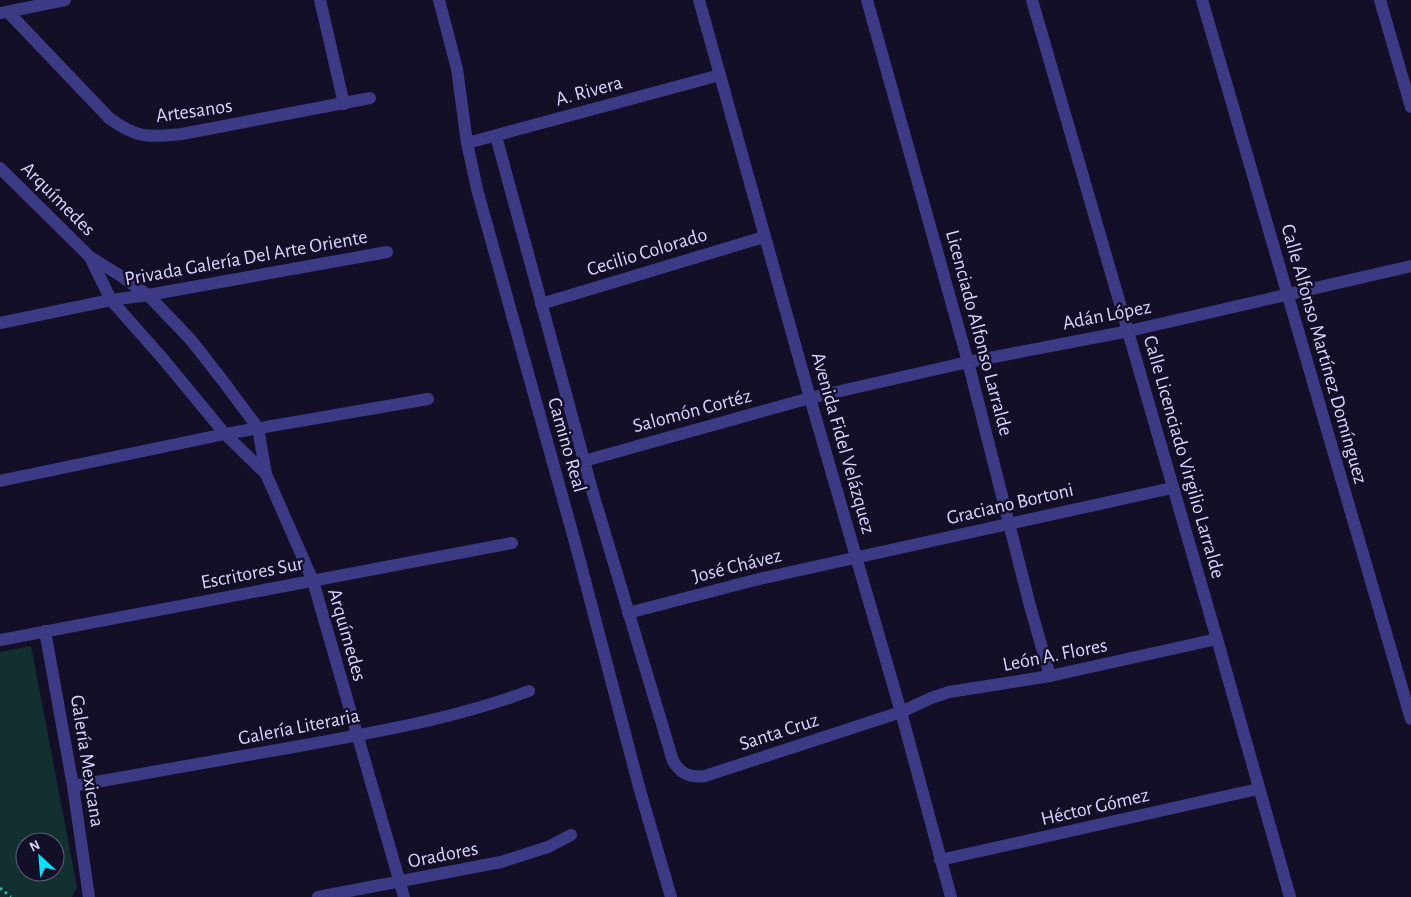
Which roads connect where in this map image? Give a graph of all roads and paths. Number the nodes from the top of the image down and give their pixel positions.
1 (65, 0) edge
2 (320, 0) edge
3 (439, 0) edge
4 (699, 0) edge
5 (867, 0) edge
6 (1032, 0) edge
7 (1202, 0) edge
8 (1380, 0) edge
9 (3, 15) edge
10 (720, 75) junction
11 (370, 98) dead end
12 (344, 104) junction
13 (1411, 108) edge
14 (496, 136) junction
15 (467, 144) junction
16 (0, 168) edge
17 (764, 237) junction
18 (387, 252) dead end
19 (90, 257) junction
20 (1411, 266) edge
21 (148, 295) junction
22 (1288, 295) junction
23 (111, 300) junction
24 (541, 304) junction
25 (0, 323) edge
26 (1128, 331) junction
27 (968, 362) junction
28 (810, 398) junction
29 (428, 399) dead end
30 (258, 428) junction
31 (225, 434) junction
32 (584, 460) junction
33 (266, 474) junction
34 (0, 481) edge
35 (1172, 488) junction
36 (1010, 523) junction
37 (512, 543) dead end
38 (856, 558) junction
39 (313, 581) junction
40 (628, 613) junction
41 (45, 631) junction
42 (1217, 639) junction
43 (0, 640) edge
44 (1050, 676) junction
45 (530, 691) dead end
46 (901, 712) junction
47 (1411, 719) edge
48 (356, 736) junction
49 (673, 762) joint
50 (73, 786) junction
51 (1258, 789) junction
52 (572, 835) dead end
53 (940, 860) junction
54 (399, 882) junction
55 (0, 888) edge
56 (11, 897) edge
57 (89, 897) edge
58 (318, 897) edge
59 (404, 897) edge
60 (670, 897) edge
61 (951, 897) edge
62 (1290, 897) edge

1 - 9 street, Artesanos
2 - 12 street
3 - 15 street, Camino Real
4 - 10 street, Avenida Fidel Velázquez
5 - 27 street, Licenciado Alfonso Larralde
6 - 26 street, Calle Licenciado Virgilio Larralde
7 - 22 street, Calle Alfonso Martínez Domínguez
8 - 13 street
9 - 12 street, Artesanos
10 - 14 street, A. Rivera
10 - 17 street, Avenida Fidel Velázquez
11 - 12 street, Artesanos
14 - 15 street, A. Rivera
14 - 24 street, Camino Real
15 - 60 street, Camino Real
16 - 19 street, Arquímedes
17 - 24 street, Cecilio Colorado
17 - 28 street, Avenida Fidel Velázquez
18 - 21 street, Privada Galería Del Arte Oriente
19 - 21 street, Arquímedes
19 - 23 street, Arquímedes
20 - 22 street, Adán López
21 - 23 street, Privada Galería Del Arte Oriente
21 - 30 street, Arquímedes
22 - 26 street, Adán López
22 - 47 street, Calle Alfonso Martínez Domínguez
23 - 25 street, Privada Galería Del Arte Oriente
23 - 31 street, Arquímedes
24 - 32 street, Camino Real
26 - 27 street, Adán López
26 - 35 street, Calle Licenciado Virgilio Larralde
27 - 28 street, Adán López
27 - 36 street, Licenciado Alfonso Larralde
28 - 32 street, Salomón Cortéz
28 - 38 street, Avenida Fidel Velázquez
29 - 30 street
30 - 31 street
30 - 33 street, Arquímedes
31 - 33 street, Arquímedes
31 - 34 street
32 - 40 street, Camino Real
33 - 39 street, Arquímedes
35 - 36 street, Graciano Bortoni
35 - 42 street, Calle Licenciado Virgilio Larralde
36 - 38 street, Graciano Bortoni
36 - 44 street, Licenciado Alfonso Larralde
37 - 39 street, Escritores Sur
38 - 40 street, José Chávez
38 - 46 street, Avenida Fidel Velázquez
39 - 41 street, Escritores Sur
39 - 48 street, Arquímedes
40 - 49 street, Camino Real
41 - 43 street, Escritores Sur
41 - 50 street, Galería Mexicana
42 - 44 street, León A. Flores
42 - 51 street, Calle Licenciado Virgilio Larralde
44 - 46 street, León A. Flores
45 - 48 street, Galería Literaria
46 - 49 street, Santa Cruz
46 - 53 street, Avenida Fidel Velázquez
48 - 50 street, Galería Literaria
48 - 54 street, Arquímedes
50 - 57 street, Galería Mexicana
51 - 53 street, Héctor Gómez
51 - 62 street, Calle Licenciado Virgilio Larralde
52 - 54 street, Oradores
53 - 61 street, Avenida Fidel Velázquez
54 - 58 street, Oradores
54 - 59 street, Arquímedes
55 - 56 path

